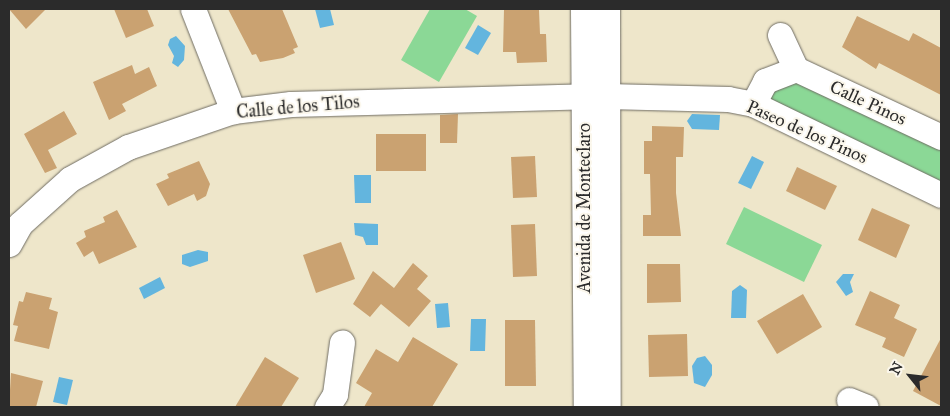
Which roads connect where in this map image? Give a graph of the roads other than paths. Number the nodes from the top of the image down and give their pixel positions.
1 (193, 9) edge
2 (583, 9) edge
3 (607, 9) edge
4 (780, 35) dead end
5 (796, 69) junction
6 (595, 96) junction
7 (753, 104) junction
8 (233, 111) junction
9 (941, 137) edge
10 (941, 195) edge
11 (12, 228) edge
12 (342, 342) dead end
13 (327, 407) edge
14 (586, 407) edge
15 (608, 407) edge

1 - 8 street
2 - 6 street, Avenida de Monteclaro
3 - 6 street, Avenida de Monteclaro
4 - 5 street
5 - 7 street
5 - 9 street, Calle Pinos
6 - 7 street, Paseo de los Pinos
6 - 8 street, Calle de los Tilos
6 - 14 street, Avenida de Monteclaro
6 - 15 street, Avenida de Monteclaro
7 - 10 street, Paseo de los Pinos
8 - 11 street, Calle de los Tilos
12 - 13 street

